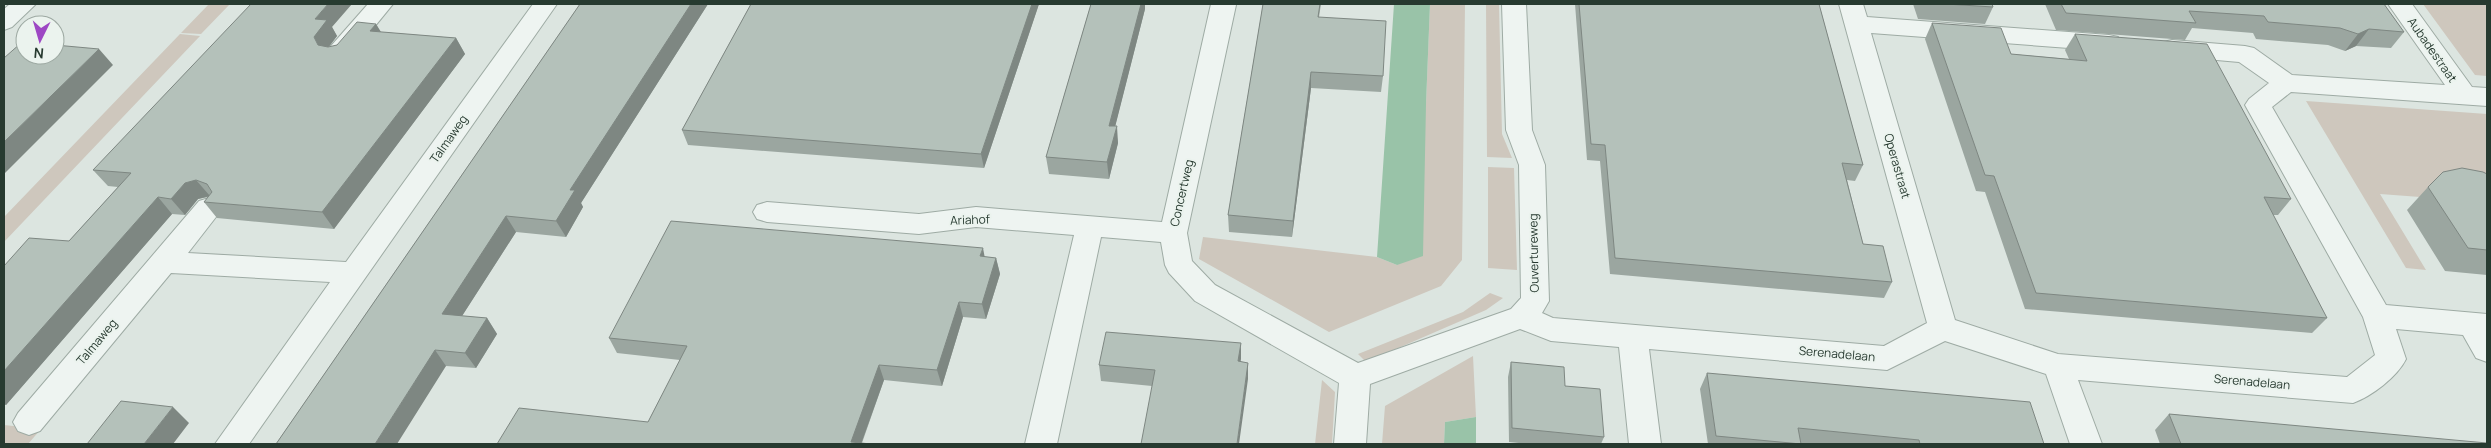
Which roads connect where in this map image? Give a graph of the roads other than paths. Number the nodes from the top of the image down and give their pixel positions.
1 (24, 4) edge
2 (381, 4) edge
3 (545, 4) edge
4 (1223, 4) edge
5 (1514, 4) edge
6 (2400, 4) edge
7 (1854, 14) edge
8 (4, 22) edge
9 (338, 54) edge
10 (2286, 83) junction
11 (2476, 96) edge
12 (209, 208) edge
13 (767, 212) dead end
14 (1089, 228) junction
15 (1173, 233) junction
16 (165, 262) junction
17 (354, 274) junction
18 (2377, 316) junction
19 (1521, 317) junction
20 (2480, 325) edge
21 (1943, 328) junction
22 (1633, 336) junction
23 (2487, 350) edge
24 (2058, 366) junction
25 (1355, 378) junction
26 (29, 422) dead end
27 (231, 444) edge
28 (1041, 444) edge
29 (1350, 444) edge
30 (1645, 444) edge
31 (2086, 444) edge

1 - 8 street
2 - 9 street
3 - 17 street, Talmaweg
4 - 15 street, Concertweg
5 - 19 street, Ouvertureweg
6 - 11 street, Aubadestraat
7 - 10 street
7 - 21 street, Operastraat
10 - 11 street
10 - 18 street, Serenadelaan
12 - 16 street, Talmaweg
13 - 14 street, Ariahof
14 - 15 street, Ariahof
14 - 28 street
15 - 25 street, Concertweg
16 - 17 street
16 - 26 street, Talmaweg
17 - 27 street, Talmaweg
18 - 20 street
18 - 24 street, Serenadelaan
19 - 22 street, Serenadelaan
19 - 25 street
20 - 23 street
21 - 22 street, Serenadelaan
21 - 24 street, Serenadelaan
22 - 30 street
24 - 31 street
25 - 29 street

